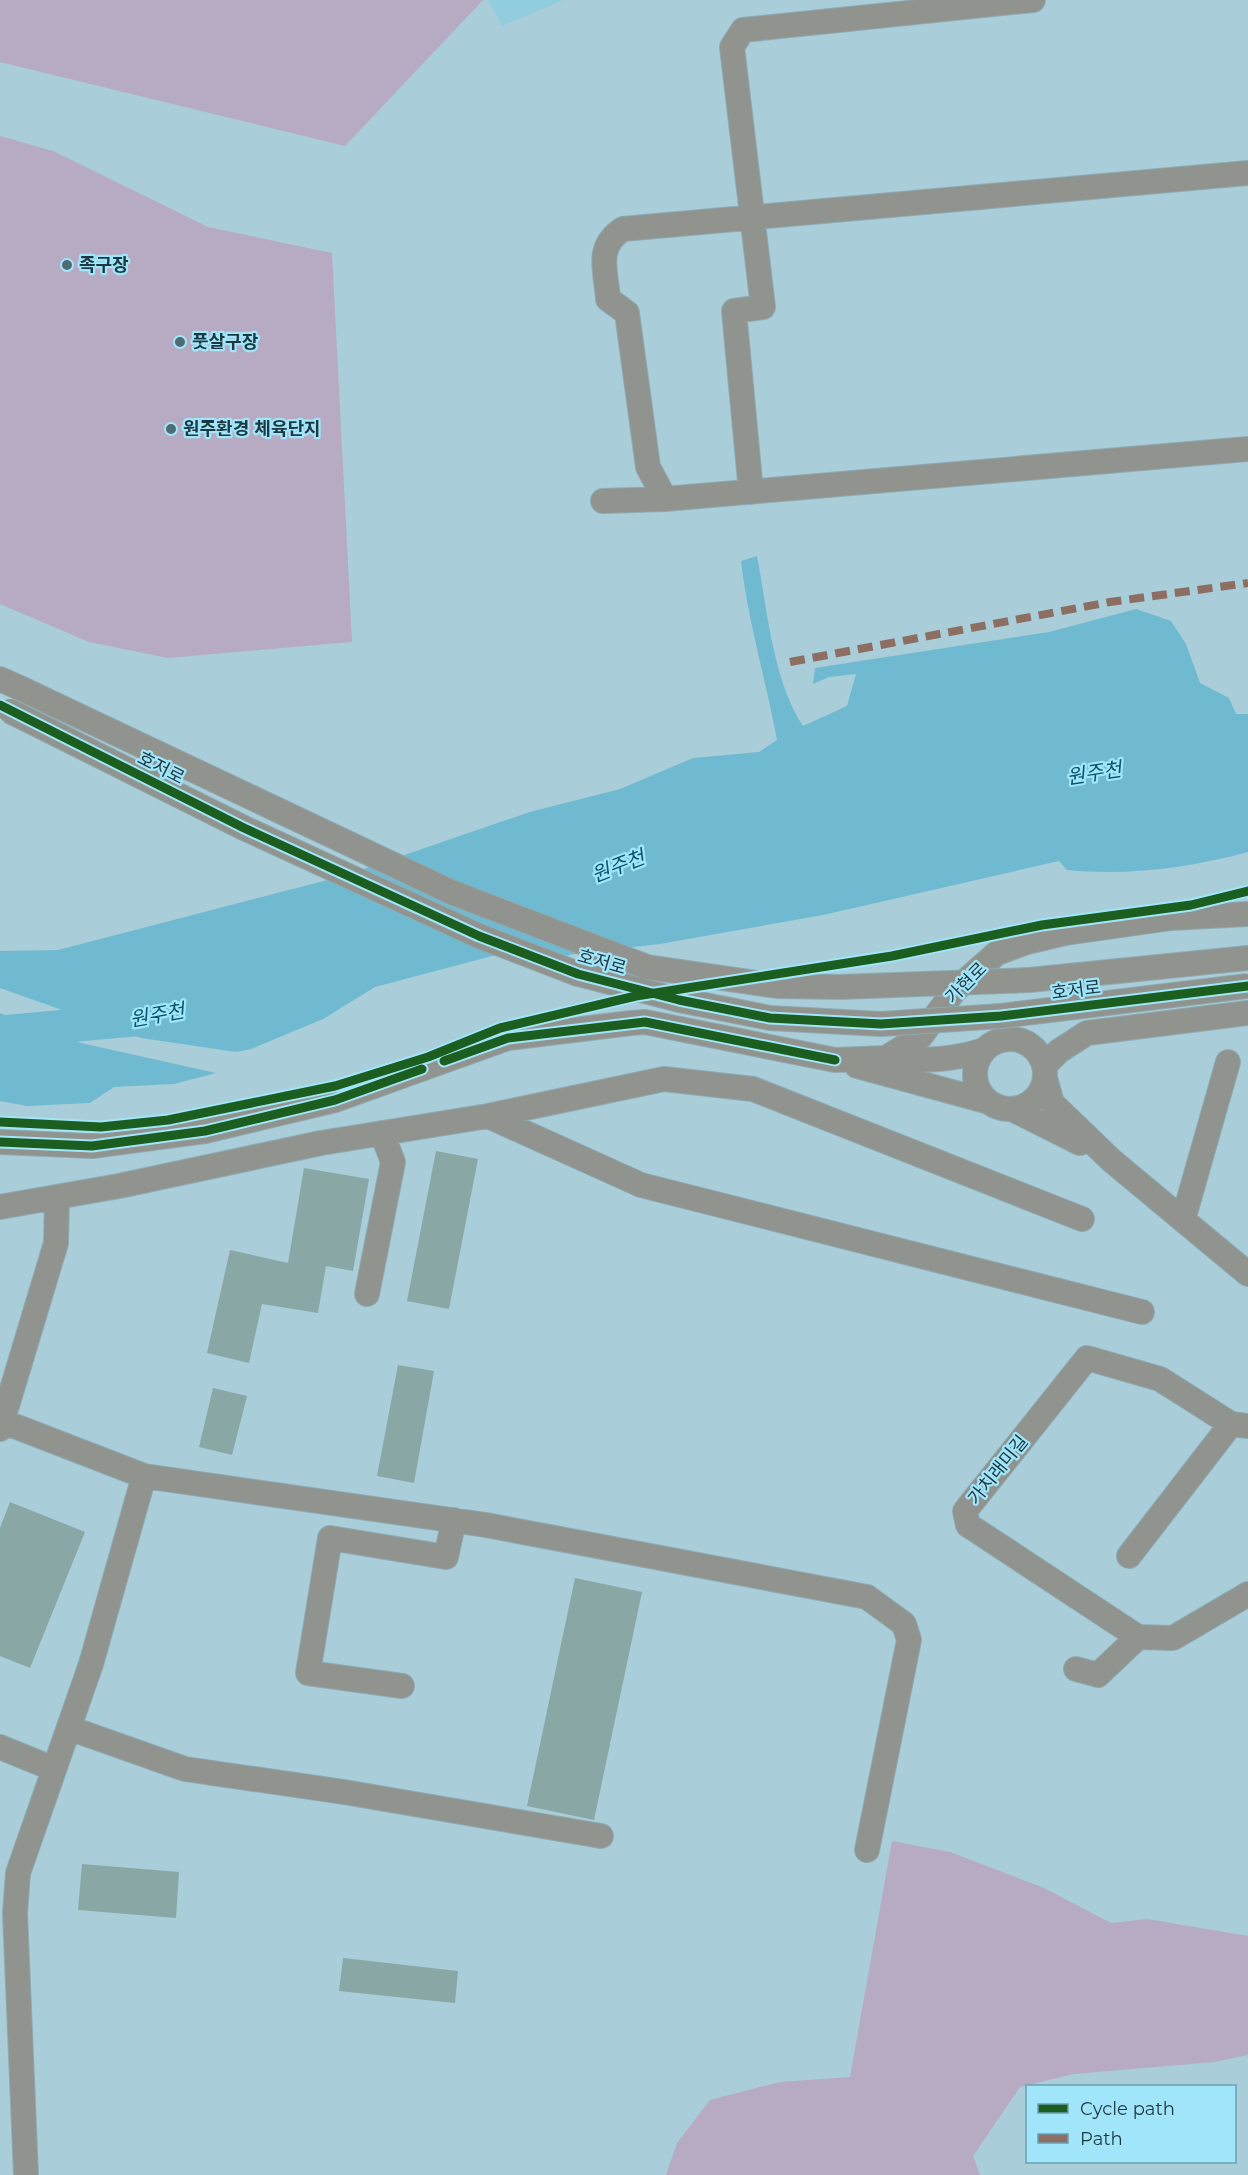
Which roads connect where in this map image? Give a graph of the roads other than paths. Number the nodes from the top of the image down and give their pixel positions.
1 (1033, 0) edge
2 (1248, 173) edge
3 (752, 218) junction
4 (1248, 449) edge
5 (751, 492) junction
6 (665, 499) junction
7 (603, 501) dead end
8 (10, 684) edge
9 (5, 708) edge
10 (1248, 914) edge
11 (1248, 958) edge
12 (1248, 986) edge
13 (1248, 1013) edge
14 (984, 1050) junction
15 (886, 1058) junction
16 (835, 1060) junction
17 (1228, 1062) dead end
18 (1044, 1072) junction
19 (989, 1102) junction
20 (1012, 1109) junction
21 (488, 1116) junction
22 (382, 1133) junction
23 (0, 1142) edge
24 (1111, 1160) junction
25 (57, 1197) junction
26 (0, 1207) edge
27 (1082, 1219) dead end
28 (1183, 1220) junction
29 (1248, 1274) edge
30 (367, 1294) dead end
31 (1142, 1312) dead end
32 (2, 1425) edge
33 (1239, 1425) edge
34 (144, 1476) junction
35 (454, 1520) junction
36 (1129, 1556) dead end
37 (1248, 1594) edge
38 (1138, 1636) junction
39 (1076, 1669) dead end
40 (402, 1686) dead end
41 (69, 1728) junction
42 (0, 1747) edge
43 (54, 1769) junction
44 (601, 1836) dead end
45 (867, 1850) dead end
46 (26, 2175) edge

1 - 3 street
2 - 3 street
3 - 5 street
3 - 6 street
4 - 5 street
5 - 6 street
6 - 7 street
8 - 11 street, 호저로, bridge
9 - 12 street, 호저로, bridge
10 - 15 street, 가현로
13 - 18 street
14 - 15 street
14 - 18 street
14 - 19 street
15 - 16 street, 가현로
16 - 19 street
16 - 23 street, 가현로
17 - 28 street
18 - 20 street
18 - 24 street
19 - 20 street
20 - 24 street
21 - 22 street
21 - 27 street
21 - 31 street
22 - 25 street
22 - 30 street
24 - 28 street
25 - 26 street
25 - 32 street
28 - 29 street
32 - 34 street
33 - 36 street
33 - 38 street, 가치래미길
34 - 35 street
34 - 41 street
35 - 40 street
35 - 45 street
37 - 38 street
38 - 39 street
41 - 43 street
41 - 44 street
42 - 43 street
43 - 46 street

